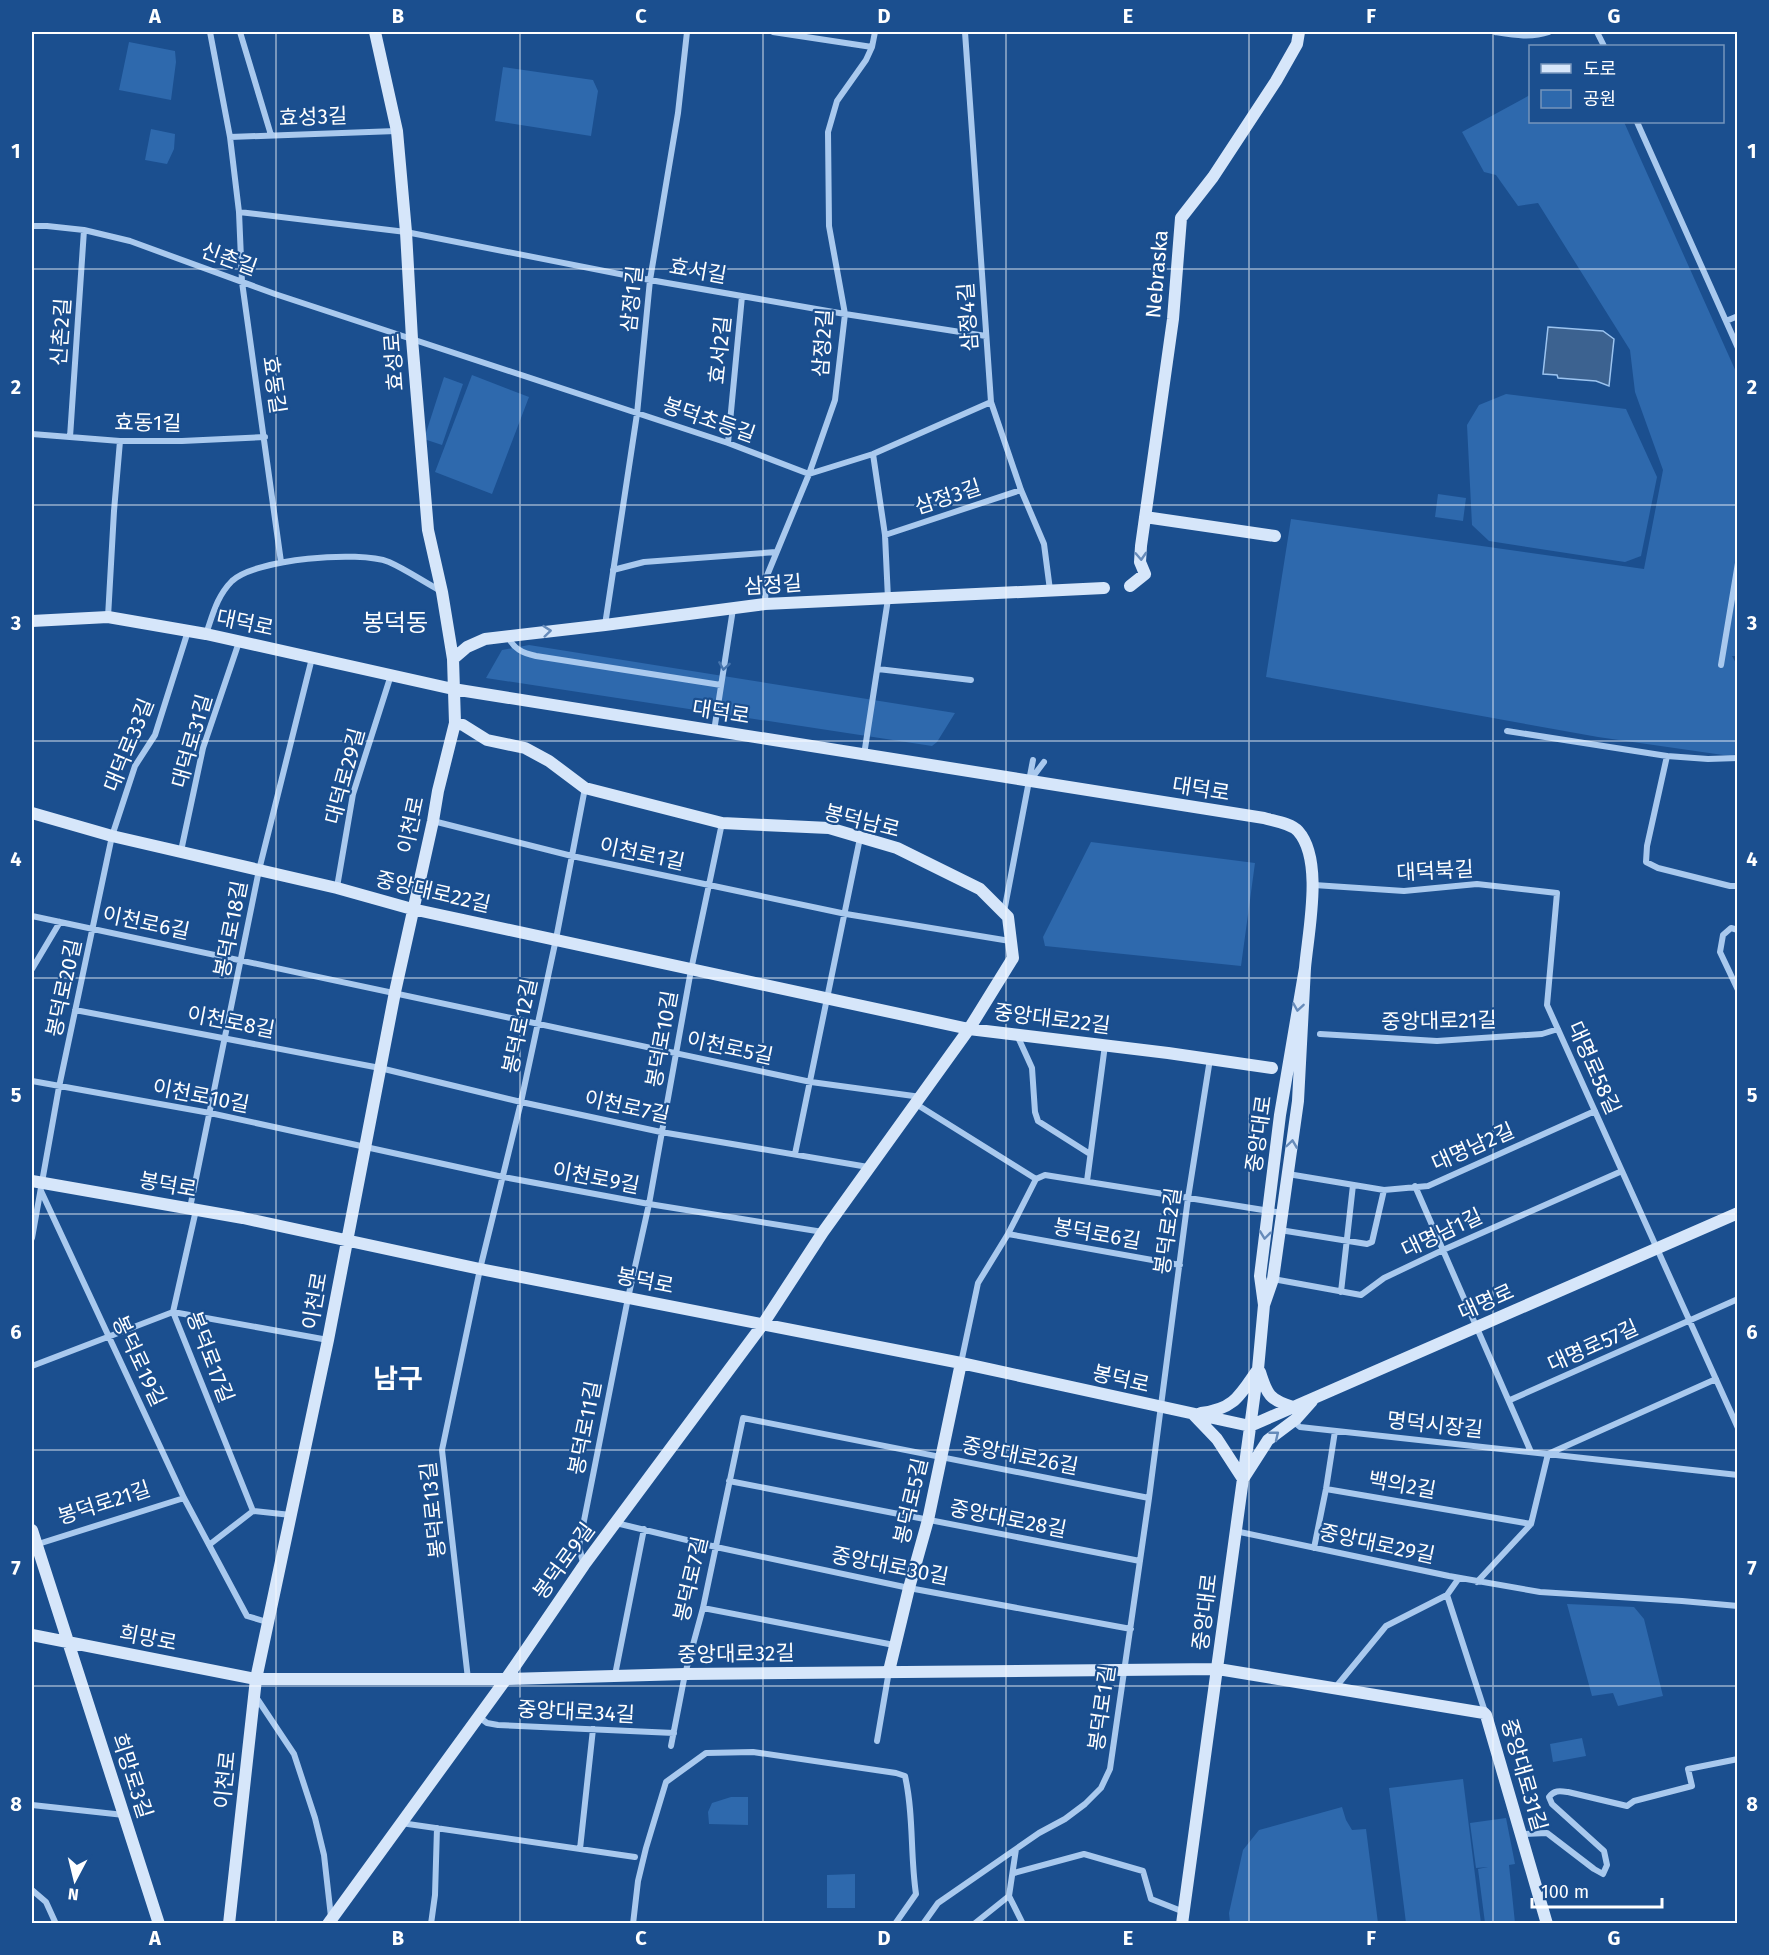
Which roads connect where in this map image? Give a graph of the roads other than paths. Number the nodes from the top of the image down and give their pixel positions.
1 (211, 32) edge
2 (240, 32) edge
3 (375, 32) edge
4 (687, 32) edge
5 (773, 32) edge
6 (875, 32) edge
7 (965, 32) edge
8 (1299, 32) edge
9 (1495, 32) edge
10 (1549, 32) edge
11 (872, 47) junction
12 (1637, 123) edge
13 (397, 131) junction
14 (271, 135) junction
15 (230, 137) junction
16 (239, 212) junction
17 (32, 226) edge
18 (84, 230) junction
19 (406, 232) junction
20 (650, 280) junction
21 (242, 282) junction
22 (742, 296) junction
23 (845, 314) junction
24 (1737, 316) edge
25 (1726, 321) junction
26 (986, 336) junction
27 (412, 339) junction
28 (1737, 348) edge
29 (991, 402) junction
30 (637, 414) junction
31 (32, 434) edge
32 (70, 437) junction
33 (264, 437) junction
34 (120, 441) junction
35 (728, 443) junction
36 (873, 454) junction
37 (809, 474) junction
38 (1021, 490) junction
39 (1145, 517) junction
40 (885, 535) junction
41 (1275, 536) dead end
42 (776, 552) junction
43 (281, 562) junction
44 (1737, 563) edge
45 (613, 570) junction
46 (1130, 586) dead end
47 (1104, 588) dead end
48 (1050, 590) junction
49 (442, 592) junction
50 (888, 599) junction
51 (765, 603) junction
52 (733, 608) junction
53 (108, 617) junction
54 (32, 621) edge
55 (605, 626) junction
56 (188, 631) junction
57 (206, 634) junction
58 (507, 635) junction
59 (239, 642) junction
60 (312, 658) junction
61 (453, 659) junction
62 (1721, 665) dead end
63 (878, 669) junction
64 (391, 675) junction
65 (971, 680) dead end
66 (721, 685) junction
67 (453, 689) junction
68 (459, 724) junction
69 (714, 730) junction
70 (1507, 731) dead end
71 (864, 754) junction
72 (1667, 756) junction
73 (1737, 758) edge
74 (1033, 760) dead end
75 (1044, 762) dead end
76 (1029, 781) junction
77 (585, 788) junction
78 (32, 813) edge
79 (433, 821) junction
80 (722, 823) junction
81 (112, 836) junction
82 (860, 838) junction
83 (181, 851) junction
84 (572, 856) junction
85 (1311, 860) joint
86 (259, 870) junction
87 (710, 885) junction
88 (1314, 885) junction
89 (1737, 885) edge
90 (336, 888) junction
91 (1557, 893) joint
92 (412, 909) junction
93 (1004, 913) junction
94 (846, 914) junction
95 (32, 916) edge
96 (60, 922) junction
97 (94, 929) junction
98 (1737, 930) edge
99 (556, 939) junction
100 (1011, 941) junction
101 (241, 960) junction
102 (1305, 968) junction
103 (32, 969) edge
104 (691, 970) junction
105 (1737, 990) edge
106 (395, 992) junction
107 (828, 998) junction
108 (75, 1010) junction
109 (537, 1023) junction
110 (969, 1029) junction
111 (1558, 1029) junction
112 (1320, 1034) dead end
113 (1017, 1035) junction
114 (226, 1038) junction
115 (1105, 1046) junction
116 (677, 1053) junction
117 (1210, 1059) junction
118 (380, 1068) junction
119 (1272, 1068) dead end
120 (32, 1081) edge
121 (811, 1082) junction
122 (59, 1088) junction
123 (919, 1101) junction
124 (521, 1102) junction
125 (1595, 1111) junction
126 (210, 1113) junction
127 (661, 1132) junction
128 (364, 1147) junction
129 (795, 1154) junction
130 (1090, 1154) junction
131 (869, 1168) junction
132 (1622, 1171) junction
133 (1288, 1174) junction
134 (503, 1177) junction
135 (1036, 1179) junction
136 (1087, 1181) junction
137 (38, 1185) edge
138 (1353, 1185) junction
139 (1415, 1186) junction
140 (1384, 1190) junction
141 (1188, 1198) junction
142 (649, 1204) junction
143 (193, 1209) junction
144 (1268, 1211) junction
145 (1282, 1213) junction
146 (1737, 1213) edge
147 (1280, 1230) junction
148 (823, 1232) junction
149 (1008, 1234) junction
150 (32, 1238) edge
151 (1347, 1240) junction
152 (346, 1241) junction
153 (1657, 1248) junction
154 (1443, 1250) junction
155 (1180, 1265) junction
156 (480, 1269) junction
157 (1272, 1279) junction
158 (1341, 1292) junction
159 (627, 1298) junction
160 (1737, 1299) edge
161 (1264, 1305) junction
162 (172, 1312) junction
163 (1690, 1322) junction
164 (763, 1324) junction
165 (1476, 1327) junction
166 (110, 1335) junction
167 (328, 1340) junction
168 (961, 1364) junction
169 (32, 1366) edge
170 (1258, 1368) junction
171 (1716, 1379) junction
172 (1315, 1398) junction
173 (1510, 1400) junction
174 (1293, 1407) junction
175 (1160, 1408) junction
176 (1194, 1415) junction
177 (743, 1418) joint
178 (1736, 1418) edge
179 (1293, 1421) junction
180 (1250, 1426) junction
181 (1737, 1428) edge
182 (1335, 1431) junction
183 (1532, 1452) junction
184 (1548, 1454) junction
185 (941, 1458) junction
186 (1737, 1475) edge
187 (1243, 1479) junction
188 (729, 1481) junction
189 (1326, 1489) junction
190 (184, 1497) junction
191 (1149, 1498) junction
192 (253, 1511) junction
193 (291, 1515) junction
194 (928, 1520) junction
195 (616, 1523) junction
196 (1531, 1524) junction
197 (644, 1529) junction
198 (32, 1530) edge
199 (1235, 1532) junction
200 (34, 1544) edge
201 (209, 1545) junction
202 (716, 1547) junction
203 (1314, 1548) junction
204 (1140, 1561) junction
205 (584, 1565) junction
206 (1459, 1578) junction
207 (1477, 1582) junction
208 (909, 1588) junction
209 (1446, 1595) junction
210 (1736, 1607) edge
211 (703, 1608) junction
212 (267, 1622) junction
213 (1131, 1629) junction
214 (32, 1635) edge
215 (67, 1641) junction
216 (894, 1645) junction
217 (1124, 1669) junction
218 (1218, 1669) junction
219 (889, 1671) junction
220 (685, 1674) junction
221 (615, 1676) junction
222 (256, 1679) junction
223 (468, 1679) junction
224 (506, 1679) junction
225 (1335, 1688) junction
226 (254, 1694) junction
227 (1486, 1715) junction
228 (478, 1717) junction
229 (593, 1729) junction
230 (674, 1733) junction
231 (877, 1741) dead end
232 (671, 1746) dead end
233 (1737, 1759) edge
234 (32, 1805) edge
235 (124, 1815) junction
236 (400, 1823) junction
237 (437, 1828) junction
238 (1521, 1834) junction
239 (580, 1849) junction
240 (1016, 1849) junction
241 (635, 1857) dead end
242 (1014, 1873) junction
243 (32, 1890) edge
244 (1009, 1896) junction
245 (1183, 1918) edge
246 (330, 1922) edge
247 (56, 1923) edge
248 (159, 1923) edge
249 (229, 1923) edge
250 (431, 1923) edge
251 (633, 1923) edge
252 (895, 1923) edge
253 (923, 1923) edge
254 (975, 1923) edge
255 (1023, 1923) edge
256 (1547, 1923) edge

1 - 15 street, 효동길
2 - 14 street
3 - 13 street, 효성로
4 - 20 street, 삼정1길
5 - 11 street
6 - 11 street, 삼정2길
7 - 26 street, 삼정4길
8 - 39 street, Nebraska
9 - 10 street
11 - 23 street, 삼정2길
12 - 25 street
13 - 14 street, 효성3길
13 - 19 street, 효성로
14 - 15 street, 효성3길
15 - 16 street, 효동길
16 - 19 street
16 - 21 street, 효동길
17 - 18 street, 신촌길
18 - 21 street, 신촌길
18 - 32 street, 신촌2길
19 - 20 street, 효서길
19 - 27 street, 효성로
20 - 22 street, 효서길
20 - 30 street, 삼정1길
21 - 27 street, 신촌길
21 - 33 street, 효동길
22 - 23 street, 효서길
22 - 35 street, 효서2길
23 - 26 street, 효서길
23 - 37 street, 삼정2길
24 - 25 street
25 - 28 street
26 - 29 street, 삼정4길
27 - 30 street, 봉덕초등길
27 - 49 street, 효성로
29 - 36 street
29 - 38 street, 삼정4길
30 - 35 street, 봉덕초등길
30 - 45 street, 삼정1길
31 - 32 street, 효동1길
32 - 34 street, 효동1길
33 - 34 street, 효동1길
33 - 43 street, 효동길
34 - 53 street
35 - 37 street, 봉덕초등길
36 - 37 street
36 - 40 street
37 - 42 street, 삼정2길
38 - 40 street, 삼정3길
38 - 48 street, 삼정4길
39 - 41 street
39 -> 46 street, Nebraska
40 - 50 street
42 - 45 street
42 - 51 street, 삼정2길
43 - 49 street
43 - 57 street
44 - 62 street
45 - 55 street, 삼정1길
47 - 48 street, 삼정길
48 - 50 street, 삼정길
49 - 61 street, 효성로
50 - 51 street, 삼정길
50 - 63 street
51 - 52 street, 삼정길
52 - 55 street, 삼정길
52 -> 66 street
53 - 54 street, 대덕로
53 - 56 street, 대덕로
58 -> 55 street, 삼정길
56 - 57 street, 대덕로
56 - 81 street, 대덕로33길
57 - 59 street, 대덕로
58 - 61 street, 삼정길
58 - 66 street
59 - 60 street, 대덕로
59 - 83 street, 대덕로31길
60 - 64 street, 대덕로
60 - 86 street, 봉덕로18길
61 - 67 street, 효성로
63 - 65 street
63 - 71 street
64 - 67 street, 대덕로
64 - 90 street, 대덕로29길
66 - 69 street
67 - 68 street, 효성로
67 - 69 street, 대덕로
68 - 77 street, 봉덕남로
68 - 79 street, 이천로
69 - 71 street, 대덕로
70 - 72 street
71 - 76 street, 대덕로
72 - 73 street
72 - 89 street
74 - 76 street
75 - 76 street
76 - 85 street, 대덕로
76 - 93 street
77 - 80 street, 봉덕남로
77 - 84 street, 봉덕로12길
78 - 81 street, 중앙대로22길
79 - 84 street, 이천로1길
79 - 92 street, 이천로
80 - 82 street, 봉덕남로
80 - 87 street, 봉덕로10길
81 - 83 street, 중앙대로22길
81 - 97 street, 봉덕로20길
82 - 93 street, 봉덕남로
82 - 94 street
83 - 86 street, 중앙대로22길
84 - 87 street, 이천로1길
84 - 99 street, 봉덕로12길
85 - 88 street, 중앙대로
86 - 90 street, 중앙대로22길
86 - 101 street, 봉덕로18길
87 - 94 street, 이천로1길
87 - 104 street, 봉덕로10길
88 - 91 street, 대덕북길
88 - 102 street, 중앙대로
90 - 92 street, 중앙대로22길
91 - 111 street, 대명로58길
92 - 99 street, 중앙대로22길
92 - 106 street, 이천로
93 - 100 street
94 - 100 street, 이천로1길
94 - 107 street
95 - 96 street, 이천로6길
96 - 97 street, 이천로6길
96 - 103 street
97 - 101 street, 이천로6길
97 - 108 street, 봉덕로20길
98 - 105 street
99 - 104 street, 중앙대로22길
99 - 109 street, 봉덕로12길
100 - 110 street
101 - 106 street, 이천로6길
101 - 114 street, 봉덕로18길
133 -> 102 street, 중앙대로
102 -> 144 street, 중앙대로
104 - 107 street, 중앙대로22길
104 - 116 street, 봉덕로10길
106 - 109 street, 이천로5길
106 - 118 street, 이천로
107 - 110 street, 중앙대로22길
107 - 121 street
108 - 114 street, 이천로8길
108 - 122 street, 봉덕로20길
109 - 116 street, 이천로5길
109 - 124 street, 봉덕로12길
110 - 113 street, 중앙대로22길
110 - 123 street
111 - 112 street, 중앙대로21길
111 - 125 street, 대명로58길
113 - 115 street, 중앙대로22길
113 - 130 street
114 - 118 street, 이천로8길
114 - 126 street, 봉덕로18길
115 - 117 street, 중앙대로22길
115 - 130 street
116 - 121 street, 이천로5길
116 - 127 street, 봉덕로10길
117 - 119 street, 중앙대로22길
117 - 141 street, 봉덕로2길
118 - 124 street, 이천로7길
118 - 128 street, 이천로
120 - 122 street, 이천로10길
121 - 123 street, 이천로5길
121 - 129 street
122 - 126 street, 이천로10길
122 - 137 street, 봉덕로20길
123 - 131 street
123 - 135 street
124 - 127 street, 이천로7길
124 - 134 street, 봉덕로12길
125 - 132 street, 대명로58길
125 - 139 street, 대명남2길
126 - 128 street, 이천로10길
126 - 143 street, 봉덕로18길
127 - 129 street, 이천로7길
127 - 142 street, 봉덕로10길
128 - 134 street, 이천로9길
128 - 152 street, 이천로
129 - 131 street, 이천로7길
130 - 136 street
131 - 148 street
132 - 153 street, 대명로58길
132 - 154 street, 대명남1길
133 - 138 street, 대명남2길
133 - 145 street, 중앙대로
134 - 142 street, 이천로9길
134 - 156 street, 봉덕로12길
135 - 136 street
135 - 149 street
136 - 141 street
137 - 143 street, 봉덕로
137 - 150 street
137 - 166 street, 봉덕로19길
138 - 140 street, 대명남2길
138 - 151 street
139 - 140 street, 대명남2길
139 - 154 street, 명덕시장길
140 - 151 street
141 - 144 street
141 - 155 street, 봉덕로2길
142 - 148 street, 이천로9길
142 - 159 street, 봉덕로10길
143 - 152 street, 봉덕로
143 - 162 street, 봉덕로17길
144 - 145 street
144 -> 161 street, 중앙대로
145 - 147 street, 중앙대로
146 - 153 street, 대명로
147 - 151 street
147 - 157 street, 중앙대로
148 - 164 street
149 - 155 street, 봉덕로6길
149 - 168 street
151 - 158 street
152 - 156 street, 봉덕로
152 - 167 street, 이천로
153 - 163 street
153 - 165 street, 대명로
154 - 158 street, 대명남1길
154 - 165 street, 명덕시장길
155 - 175 street, 봉덕로2길
156 - 159 street, 봉덕로
156 - 223 street, 봉덕로13길
157 - 158 street, 대명남1길
157 - 161 street, 중앙대로
159 - 164 street, 봉덕로
159 - 205 street, 봉덕로11길
160 - 163 street, 대명로57길
161 - 170 street, 중앙대로
162 - 166 street
162 - 167 street
162 - 192 street, 봉덕로17길
163 - 171 street
163 - 173 street, 대명로57길
164 - 168 street, 봉덕로
164 - 195 street, 봉덕로9길
165 - 172 street, 대명로
165 - 173 street, 명덕시장길
166 - 169 street
166 - 190 street, 봉덕로19길
167 - 193 street, 이천로
168 - 175 street, 봉덕로
168 - 185 street, 봉덕로5길
170 - 174 street
170 - 176 street
170 - 180 street, 중앙대로
171 - 178 street
171 - 184 street
172 - 174 street, 대명로
172 - 179 street
173 - 183 street, 명덕시장길
174 - 180 street, 대명로
175 - 176 street, 봉덕로
175 - 191 street, 봉덕로1길
176 - 180 street, 봉덕로
176 - 187 street
177 - 185 street, 중앙대로26길
177 - 188 street, 봉덕로7길
178 - 181 street
179 - 182 street, 명덕시장길
187 -> 179 street
180 - 187 street, 중앙대로
182 - 183 street, 명덕시장길
182 - 189 street
183 - 184 street, 명덕시장길
184 - 186 street, 명덕시장길
184 - 196 street
185 - 191 street, 중앙대로26길
185 - 194 street, 봉덕로5길
187 - 199 street, 중앙대로
188 - 194 street, 중앙대로28길
188 - 202 street, 봉덕로7길
189 - 196 street, 백의2길
189 - 203 street
190 - 200 street, 봉덕로21길
190 - 201 street, 봉덕로19길
191 - 204 street, 봉덕로1길
192 - 193 street
192 - 201 street
193 - 212 street, 이천로
194 - 204 street, 중앙대로28길
194 - 208 street, 봉덕로5길
195 - 197 street, 중앙대로30길
195 - 205 street, 봉덕로9길
196 - 207 street
197 - 202 street, 중앙대로30길
197 - 221 street
198 - 200 street, 봉덕로21길
199 - 203 street, 중앙대로29길
199 - 218 street, 중앙대로
200 - 215 street, 봉덕로21길
201 - 212 street, 봉덕로19길
202 - 208 street, 중앙대로30길
202 - 211 street, 봉덕로7길
203 - 206 street, 중앙대로29길
204 - 213 street, 봉덕로1길
205 - 224 street, 봉덕로9길
206 - 207 street, 중앙대로29길
206 - 209 street
207 - 210 street, 중앙대로29길
208 - 213 street, 중앙대로30길
208 - 216 street, 봉덕로5길
209 - 225 street
209 - 227 street
211 - 216 street
211 - 220 street, 봉덕로7길
212 - 222 street, 이천로
213 - 217 street, 봉덕로1길
214 - 215 street, 희망로
215 - 222 street, 희망로
215 - 235 street, 희망로3길
216 - 219 street, 봉덕로5길
217 - 218 street, 중앙대로32길
217 - 219 street, 중앙대로32길
217 - 240 street, 봉덕로1길
218 - 225 street, 중앙대로31길
218 - 245 street, 중앙대로
219 - 220 street, 중앙대로32길
219 - 231 street, 봉덕로5길
220 - 221 street, 중앙대로32길
220 - 230 street, 봉덕로7길
221 - 224 street, 중앙대로32길
222 - 223 street, 중앙대로32길
222 - 226 street, 이천로
223 - 224 street, 중앙대로32길
224 - 228 street, 봉덕로9길
225 - 227 street, 중앙대로31길
226 - 246 street, 봉덕로9길
226 - 249 street, 이천로
227 - 238 street, 중앙대로31길
228 - 229 street, 중앙대로34길
228 - 236 street, 봉덕로9길
229 - 230 street, 중앙대로34길
229 - 239 street
230 - 232 street, 봉덕로7길
233 - 238 street
234 - 235 street
235 - 248 street, 희망로3길
236 - 237 street
236 - 246 street, 봉덕로9길
237 - 239 street
237 - 250 street
238 - 256 street, 중앙대로31길
239 - 241 street
240 - 242 street
240 - 253 street, 봉덕로1길
242 - 244 street
242 - 245 street
243 - 247 street
244 - 254 street
244 - 255 street
251 - 252 street

